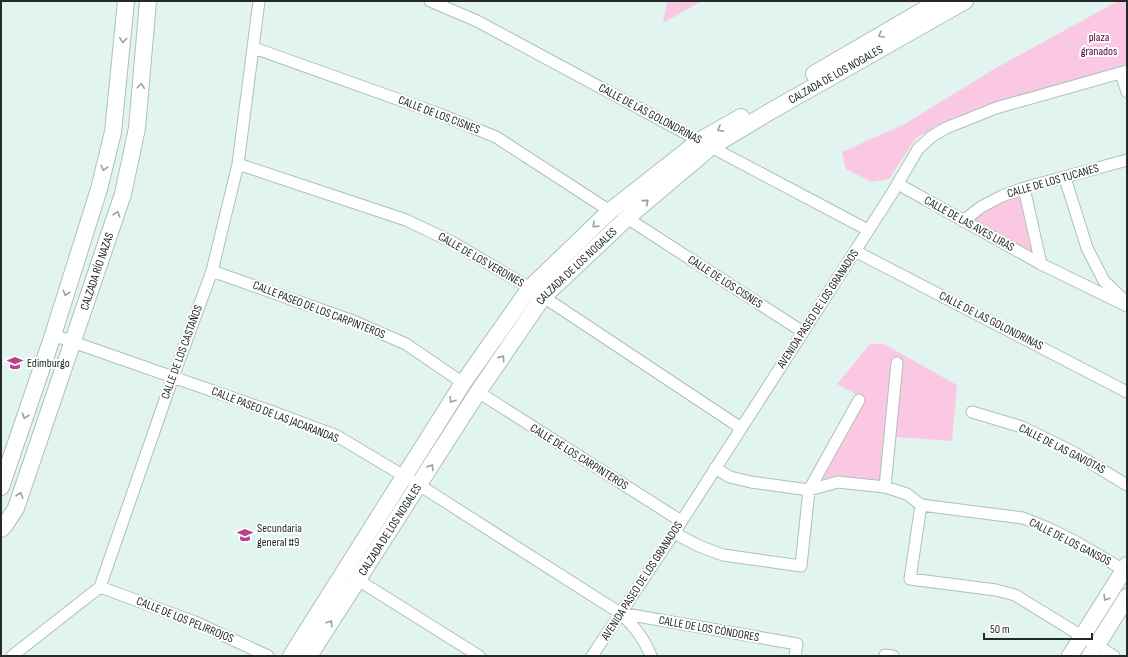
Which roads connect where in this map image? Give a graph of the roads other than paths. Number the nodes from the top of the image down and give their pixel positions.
1 (126, 1) edge
2 (148, 1) edge
3 (259, 1) edge
4 (430, 1) edge
5 (939, 1) edge
6 (965, 1) edge
7 (902, 30) junction
8 (254, 48) junction
9 (1124, 72) edge
10 (1127, 92) edge
11 (705, 144) junction
12 (1127, 160) edge
13 (238, 164) junction
14 (1065, 178) junction
15 (898, 184) junction
16 (1024, 188) junction
17 (610, 210) junction
18 (626, 218) junction
19 (963, 221) junction
20 (868, 230) junction
21 (855, 251) junction
22 (1041, 264) junction
23 (212, 271) junction
24 (530, 288) junction
25 (544, 297) junction
26 (1127, 303) edge
27 (1127, 306) edge
28 (803, 332) junction
29 (53, 335) junction
30 (73, 342) junction
31 (897, 363) dead end
32 (173, 377) junction
33 (463, 383) junction
34 (478, 392) junction
35 (1127, 392) edge
36 (859, 400) dead end
37 (972, 412) dead end
38 (741, 428) junction
39 (715, 468) junction
40 (404, 476) junction
41 (2, 485) edge
42 (419, 485) junction
43 (1127, 485) edge
44 (885, 487) junction
45 (809, 490) junction
46 (921, 505) junction
47 (681, 521) junction
48 (1, 529) edge
49 (674, 533) junction
50 (1125, 568) edge
51 (358, 580) junction
52 (100, 587) junction
53 (1127, 597) edge
54 (620, 613) junction
55 (1082, 637) junction
56 (1093, 651) edge
57 (12, 656) edge
58 (268, 656) edge
59 (291, 656) edge
60 (309, 656) edge
61 (479, 656) edge
62 (592, 656) edge
63 (651, 656) edge
64 (795, 656) edge
65 (1070, 656) edge
66 (1114, 656) edge

1 -> 29 street, CALZADA RÍO NAZAS
30 -> 2 street, CALZADA RÍO NAZAS
3 - 8 street, CALLE DE LOS CASTAÑOS
4 - 11 street, CALLE DE LAS GOLONDRINAS
5 - 7 street, CALZADA DE LOS NOGALES
6 - 7 street, CALZADA DE LOS NOGALES
7 - 11 street, CALZADA DE LOS NOGALES
8 - 13 street, CALLE DE LOS CASTAÑOS
8 - 17 street, CALLE DE LOS CISNES
9 - 10 street
9 - 15 street, AVENIDA PASEO DE LOS GRANADOS
11 - 17 street, CALZADA DE LOS NOGALES
18 -> 11 street, CALZADA DE LOS NOGALES
11 - 20 street, CALLE DE LAS GOLONDRINAS
12 - 14 street, CALLE DE LOS TUCANES
13 - 23 street, CALLE DE LOS CASTAÑOS
13 - 24 street, CALLE DE LOS VERDINES
14 - 16 street, CALLE DE LOS TUCANES
14 - 26 street
15 - 19 street, CALLE DE LAS AVES LIRAS
15 - 20 street, AVENIDA PASEO DE LOS GRANADOS
16 - 19 street, CALLE DE LOS TUCANES
16 - 22 street
17 -> 24 street, CALZADA DE LOS NOGALES
18 - 25 street, CALZADA DE LOS NOGALES
18 - 28 street, CALLE DE LOS CISNES
19 - 22 street, CALLE DE LAS AVES LIRAS
20 - 21 street, AVENIDA PASEO DE LOS GRANADOS
21 - 28 street, AVENIDA PASEO DE LOS GRANADOS
21 - 35 street, CALLE DE LAS GOLONDRINAS
22 - 27 street, CALLE DE LAS AVES LIRAS
23 - 32 street, CALLE DE LOS CASTAÑOS
23 - 33 street, CALLE PASEO DE LOS CARPINTEROS
24 - 25 street, CALLE DE LOS VERDINES
24 - 33 street, CALZADA DE LOS NOGALES
34 -> 25 street, CALZADA DE LOS NOGALES
25 - 38 street, CALLE DE LOS VERDINES
28 - 38 street, AVENIDA PASEO DE LOS GRANADOS
29 - 30 street, CALLE PASEO DE LAS JACARANDAS
29 -> 41 street, CALZADA RÍO NAZAS
30 - 32 street, CALLE PASEO DE LAS JACARANDAS
48 -> 30 street, CALZADA RÍO NAZAS
31 - 44 street
32 - 40 street, CALLE PASEO DE LAS JACARANDAS
32 - 52 street, CALLE DE LOS CASTAÑOS
33 -> 40 street, CALZADA DE LOS NOGALES
42 -> 34 street, CALZADA DE LOS NOGALES
34 - 47 street, CALLE DE LOS CARPINTEROS
36 - 45 street
37 - 43 street, CALLE DE LAS GAVIOTAS
38 - 39 street, AVENIDA PASEO DE LOS GRANADOS
39 - 45 street, CALLE DE LOS GANSOS
39 - 47 street, AVENIDA PASEO DE LOS GRANADOS
40 - 42 street, CALLE PASEO DE LAS JACARANDAS
40 - 59 street, CALZADA DE LOS NOGALES
42 - 51 street, CALZADA DE LOS NOGALES
42 - 54 street, CALLE PASEO DE LAS JACARANDAS
44 - 45 street, CALLE DE LOS GANSOS
44 - 46 street, CALLE DE LOS GANSOS
45 - 49 street
46 - 50 street, CALLE DE LOS GANSOS
46 - 55 street
47 - 49 street, AVENIDA PASEO DE LOS GRANADOS
49 - 54 street, AVENIDA PASEO DE LOS GRANADOS
50 -> 55 street
60 -> 51 street, CALZADA DE LOS NOGALES
51 - 61 street
52 - 57 street
52 - 58 street, CALLE DE LOS PELIRROJOS
53 - 56 street
54 - 62 street, AVENIDA PASEO DE LOS GRANADOS
54 - 63 street, CALLE PASEO DE LAS JACARANDAS
54 - 64 street, CALLE DE LOS CÓNDORES
55 - 56 street
55 - 65 street
56 - 66 street

